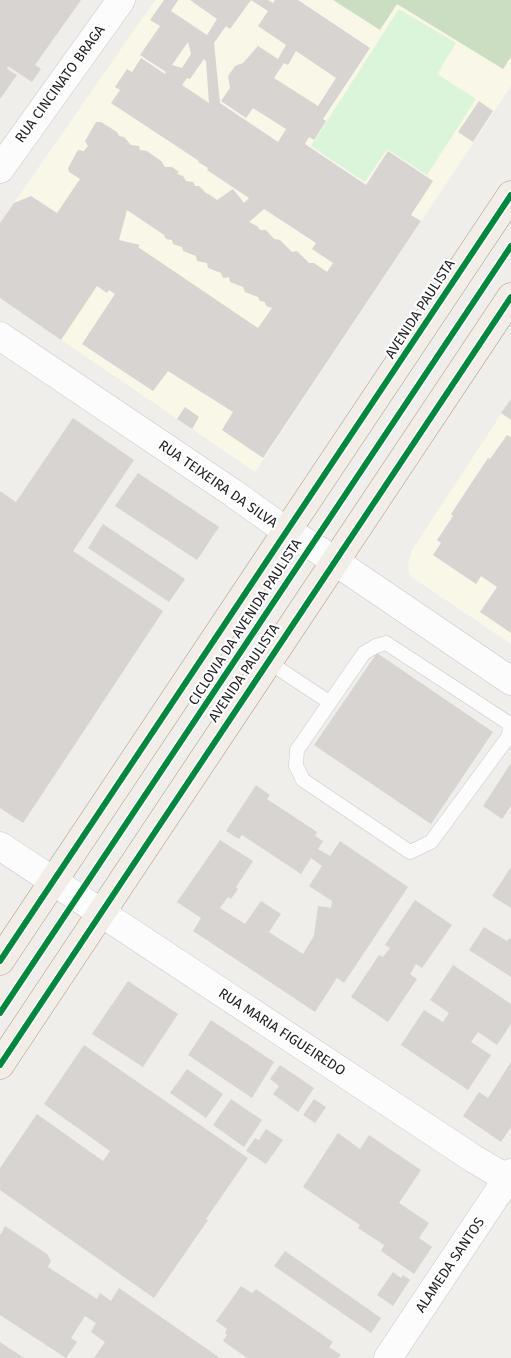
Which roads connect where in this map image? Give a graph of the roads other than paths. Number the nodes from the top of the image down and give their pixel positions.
1 (121, 0) edge
2 (0, 169) edge
3 (511, 195) edge
4 (511, 297) edge
5 (0, 336) edge
6 (286, 531) junction
7 (334, 561) junction
8 (267, 661) junction
9 (511, 680) edge
10 (329, 702) junction
11 (0, 846) edge
12 (54, 880) junction
13 (100, 912) junction
14 (0, 961) edge
15 (0, 1064) edge
16 (510, 1178) edge
17 (388, 1358) edge

1 - 2 street, RUA CINCINATO BRAGA
3 - 6 main road, AVENIDA PAULISTA
4 - 7 main road, AVENIDA PAULISTA
5 - 6 street, RUA TEIXEIRA DA SILVA
6 - 7 street, RUA TEIXEIRA DA SILVA
6 - 12 main road, AVENIDA PAULISTA
7 - 8 main road, AVENIDA PAULISTA
7 - 9 street, RUA TEIXEIRA DA SILVA
8 - 10 lane
8 - 13 main road, AVENIDA PAULISTA
10 - 10 lane
11 - 12 street, RUA MARIA FIGUEIREDO
12 - 13 street, RUA MARIA FIGUEIREDO
12 - 14 main road, AVENIDA PAULISTA
13 - 15 main road, AVENIDA PAULISTA
13 - 16 street, RUA MARIA FIGUEIREDO
16 - 17 street, ALAMEDA SANTOS

